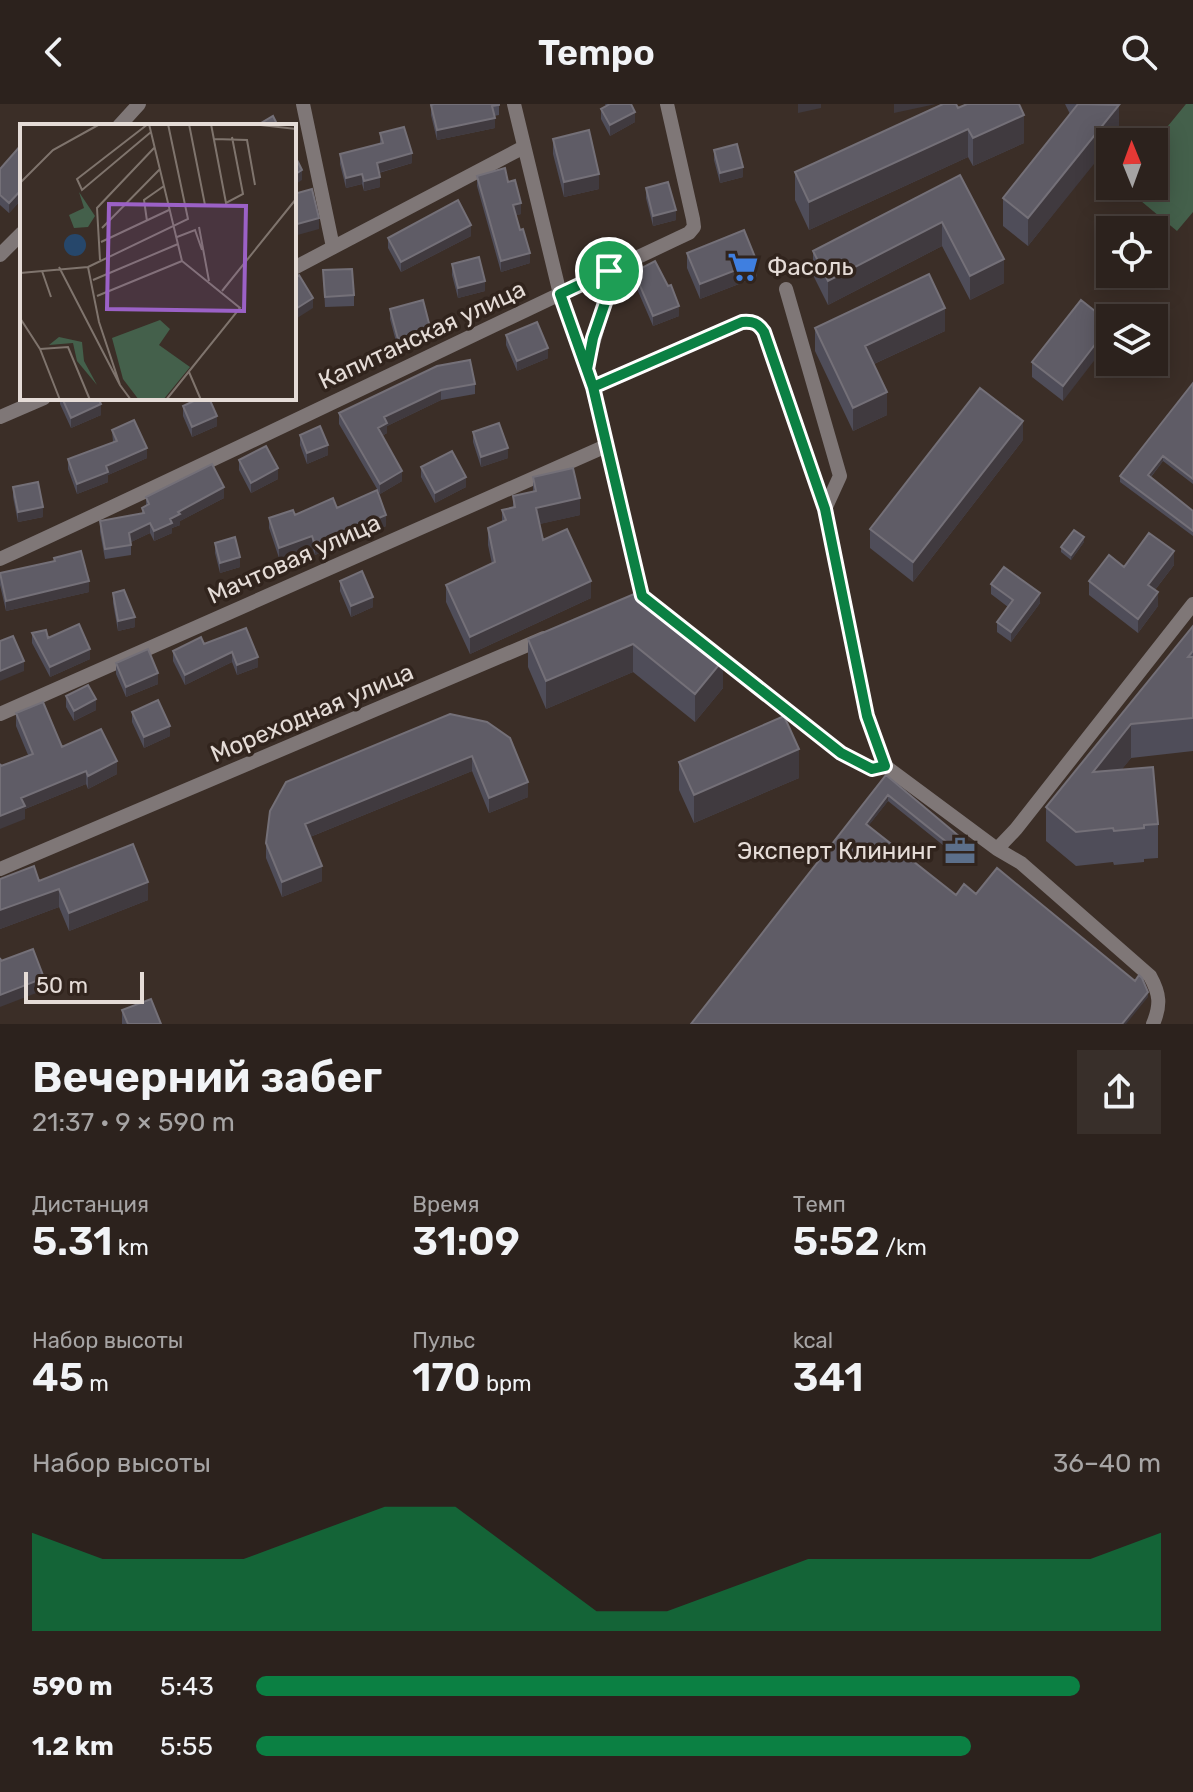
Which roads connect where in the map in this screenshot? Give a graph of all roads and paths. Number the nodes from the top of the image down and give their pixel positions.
1 (139, 104) edge
2 (303, 104) edge
3 (514, 104) edge
4 (667, 104) edge
5 (121, 124) edge
6 (524, 147) junction
7 (20, 235) edge
8 (333, 247) junction
9 (0, 255) edge
10 (296, 267) edge
11 (609, 271) junction
12 (786, 289) dead end
13 (560, 294) junction
14 (587, 369) junction
15 (593, 387) junction
16 (39, 400) edge
17 (0, 417) edge
18 (606, 446) junction
19 (825, 509) junction
20 (0, 559) edge
21 (642, 596) junction
22 (627, 603) edge
23 (1193, 604) edge
24 (667, 616) edge
25 (553, 634) edge
26 (691, 635) edge
27 (0, 714) edge
28 (887, 767) junction
29 (997, 849) junction
30 (0, 869) edge
31 (1153, 1024) edge

1 - 5 street
2 - 8 street
3 - 6 street
4 - 11 street, Капитанская улица
6 - 8 street
6 - 13 street
7 - 9 street
8 - 10 street
11 - 13 street, Капитанская улица
11 - 14 street
12 - 19 street
13 - 14 street
13 - 20 street, Капитанская улица
14 - 15 street
15 - 18 street
15 - 19 street
16 - 17 street
18 - 21 street
18 - 27 street, Мачтовая улица
19 - 28 street
21 - 22 street
21 - 24 street
23 - 29 street
25 - 30 street, Мореходная улица
26 - 28 street
28 - 29 street
29 - 31 street

